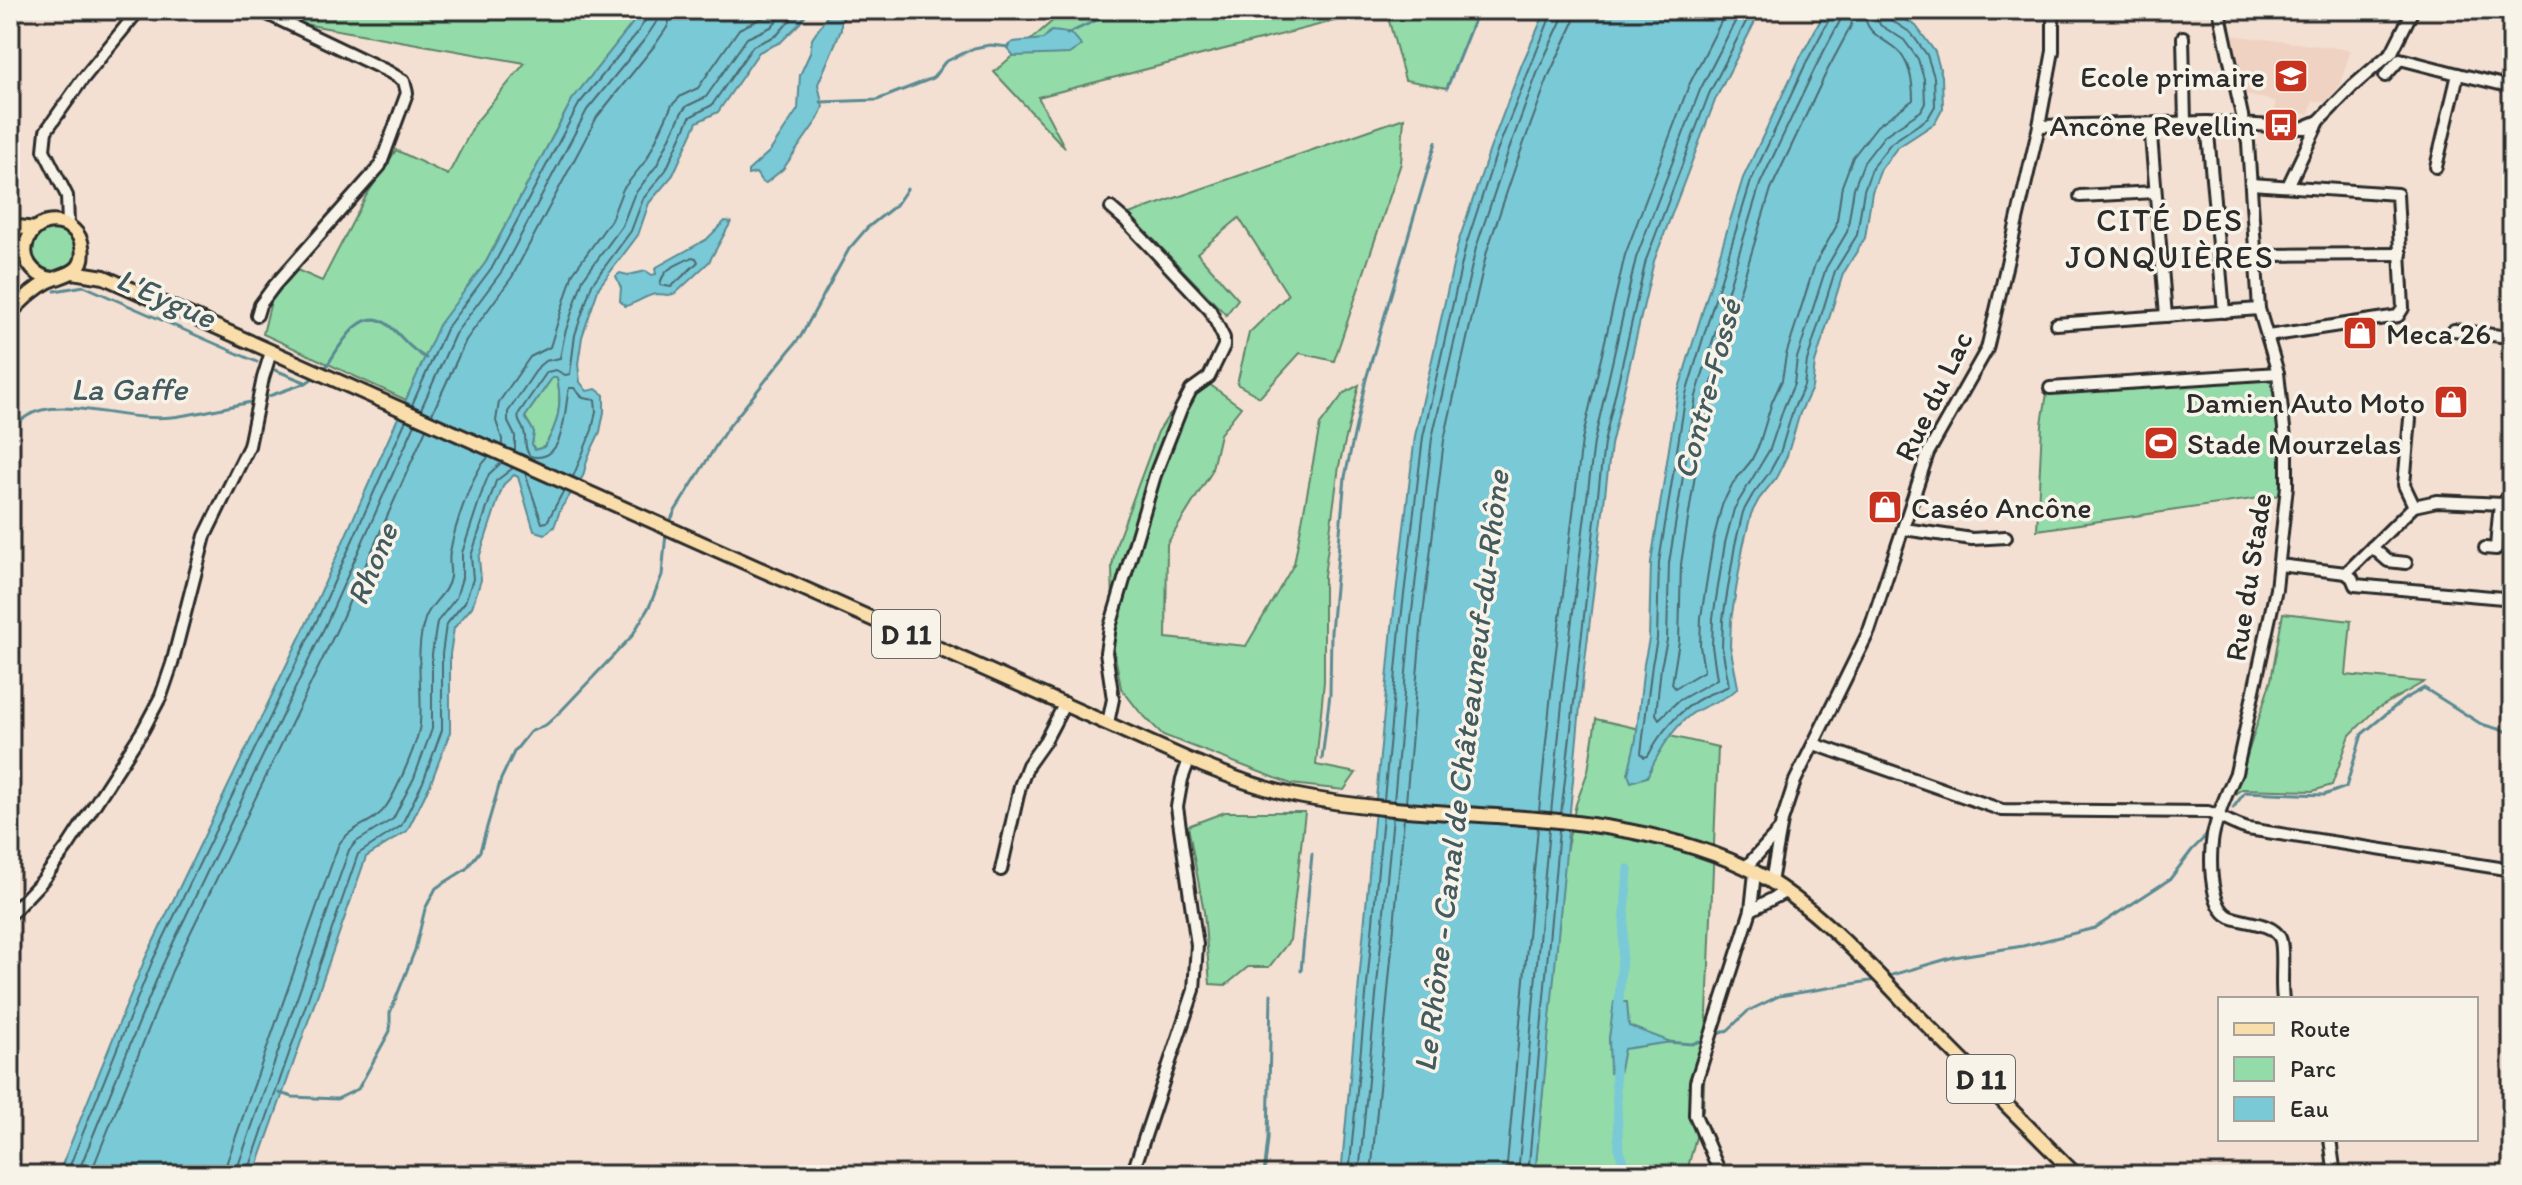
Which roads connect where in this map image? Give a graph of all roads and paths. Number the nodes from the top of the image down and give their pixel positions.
1 (139, 10) edge
2 (259, 10) edge
3 (2053, 10) edge
4 (2219, 10) edge
5 (2413, 10) edge
6 (2183, 37) dead end
7 (2396, 55) junction
8 (2458, 74) junction
9 (2385, 76) dead end
10 (2508, 86) dead end
11 (2319, 121) junction
12 (2207, 122) junction
13 (2185, 123) junction
14 (2150, 124) junction
15 (2245, 125) junction
16 (2039, 126) junction
17 (2436, 167) dead end
18 (2251, 184) junction
19 (2288, 186) junction
20 (2155, 192) junction
21 (67, 196) junction
22 (2080, 196) dead end
23 (1111, 208) dead end
24 (53, 222) junction
25 (68, 225) junction
26 (10, 226) edge
27 (35, 229) junction
28 (10, 239) edge
29 (25, 247) junction
30 (83, 252) junction
31 (2401, 254) junction
32 (2256, 255) junction
33 (31, 268) junction
34 (73, 272) junction
35 (104, 277) junction
36 (52, 279) junction
37 (2259, 309) junction
38 (12, 311) edge
39 (2224, 312) junction
40 (257, 315) dead end
41 (2166, 316) junction
42 (2056, 324) dead end
43 (2454, 330) dead end
44 (2268, 336) junction
45 (2512, 344) edge
46 (271, 352) junction
47 (2278, 373) junction
48 (2050, 388) dead end
49 (2410, 419) dead end
50 (2512, 491) edge
51 (2500, 504) junction
52 (2414, 506) junction
53 (1904, 529) junction
54 (2497, 535) junction
55 (2512, 536) edge
56 (2006, 537) dead end
57 (2372, 547) junction
58 (2485, 548) dead end
59 (2406, 563) dead end
60 (2279, 565) junction
61 (2346, 573) junction
62 (2503, 598) dead end
63 (1065, 703) junction
64 (1108, 723) junction
65 (1814, 744) junction
66 (1189, 760) junction
67 (2220, 816) junction
68 (1781, 830) junction
69 (1001, 870) dead end
70 (1750, 870) junction
71 (2512, 870) edge
72 (1771, 882) junction
73 (1785, 892) junction
74 (1751, 910) junction
75 (10, 915) edge
76 (2283, 997) edge
77 (2330, 1141) edge
78 (1132, 1175) edge
79 (1721, 1175) edge
80 (2076, 1175) edge
81 (2335, 1175) edge

1 - 21 street
2 - 40 street
3 - 16 street, Rue du Lac
4 - 15 street, Rue du Stade
5 - 7 street
6 - 13 street
7 - 8 street
7 - 9 street
7 - 11 street
8 - 10 street
8 - 17 street
11 - 15 street
11 - 19 street
12 - 13 street
12 - 15 street
12 - 39 street
13 - 14 street
14 - 16 street
14 - 20 street
15 - 18 street, Rue du Stade
16 - 53 street, Rue du Lac
18 - 19 street
18 - 32 street, Rue du Stade
19 - 31 street
20 - 22 street
20 - 41 street
21 - 24 street
21 - 25 street
23 - 64 street
24 - 25 main road
24 - 27 main road
25 - 30 main road
26 - 27 main road
27 - 29 main road
28 - 29 main road
29 - 33 main road
30 - 34 main road
30 - 35 main road
31 - 32 street
31 - 44 street
32 - 37 street, Rue du Stade
33 - 36 main road
33 - 38 main road
34 - 35 main road
34 - 36 main road
35 - 46 main road
36 - 38 main road
37 - 39 street
37 - 44 street, Rue du Stade
39 - 41 street
41 - 42 street
43 - 45 street
44 - 47 street, Rue du Stade
46 - 63 main road, D 11
46 - 75 street
47 - 48 street
47 - 60 street, Rue du Stade
49 - 52 street
50 - 51 street
51 - 52 street
51 - 54 street
52 - 57 street
53 - 56 street
53 - 65 street, Rue du Lac
54 - 55 street
54 - 58 street
57 - 59 street
57 - 61 street
60 - 61 street
60 - 67 street, Rue du Stade
61 - 62 street
63 - 64 main road, D 11
63 - 69 street
64 - 66 main road, D 11
65 - 67 street
65 - 68 street, Rue du Lac
66 - 70 main road, D 11
66 - 78 street
67 - 71 street
67 - 76 street, Rue du Stade
68 - 70 street
68 - 72 street, Rue du Lac
70 - 72 main road, D 11
70 - 74 street
72 - 73 main road, D 11
73 - 74 street
73 - 80 main road, D 11
74 - 79 street
77 - 81 street

